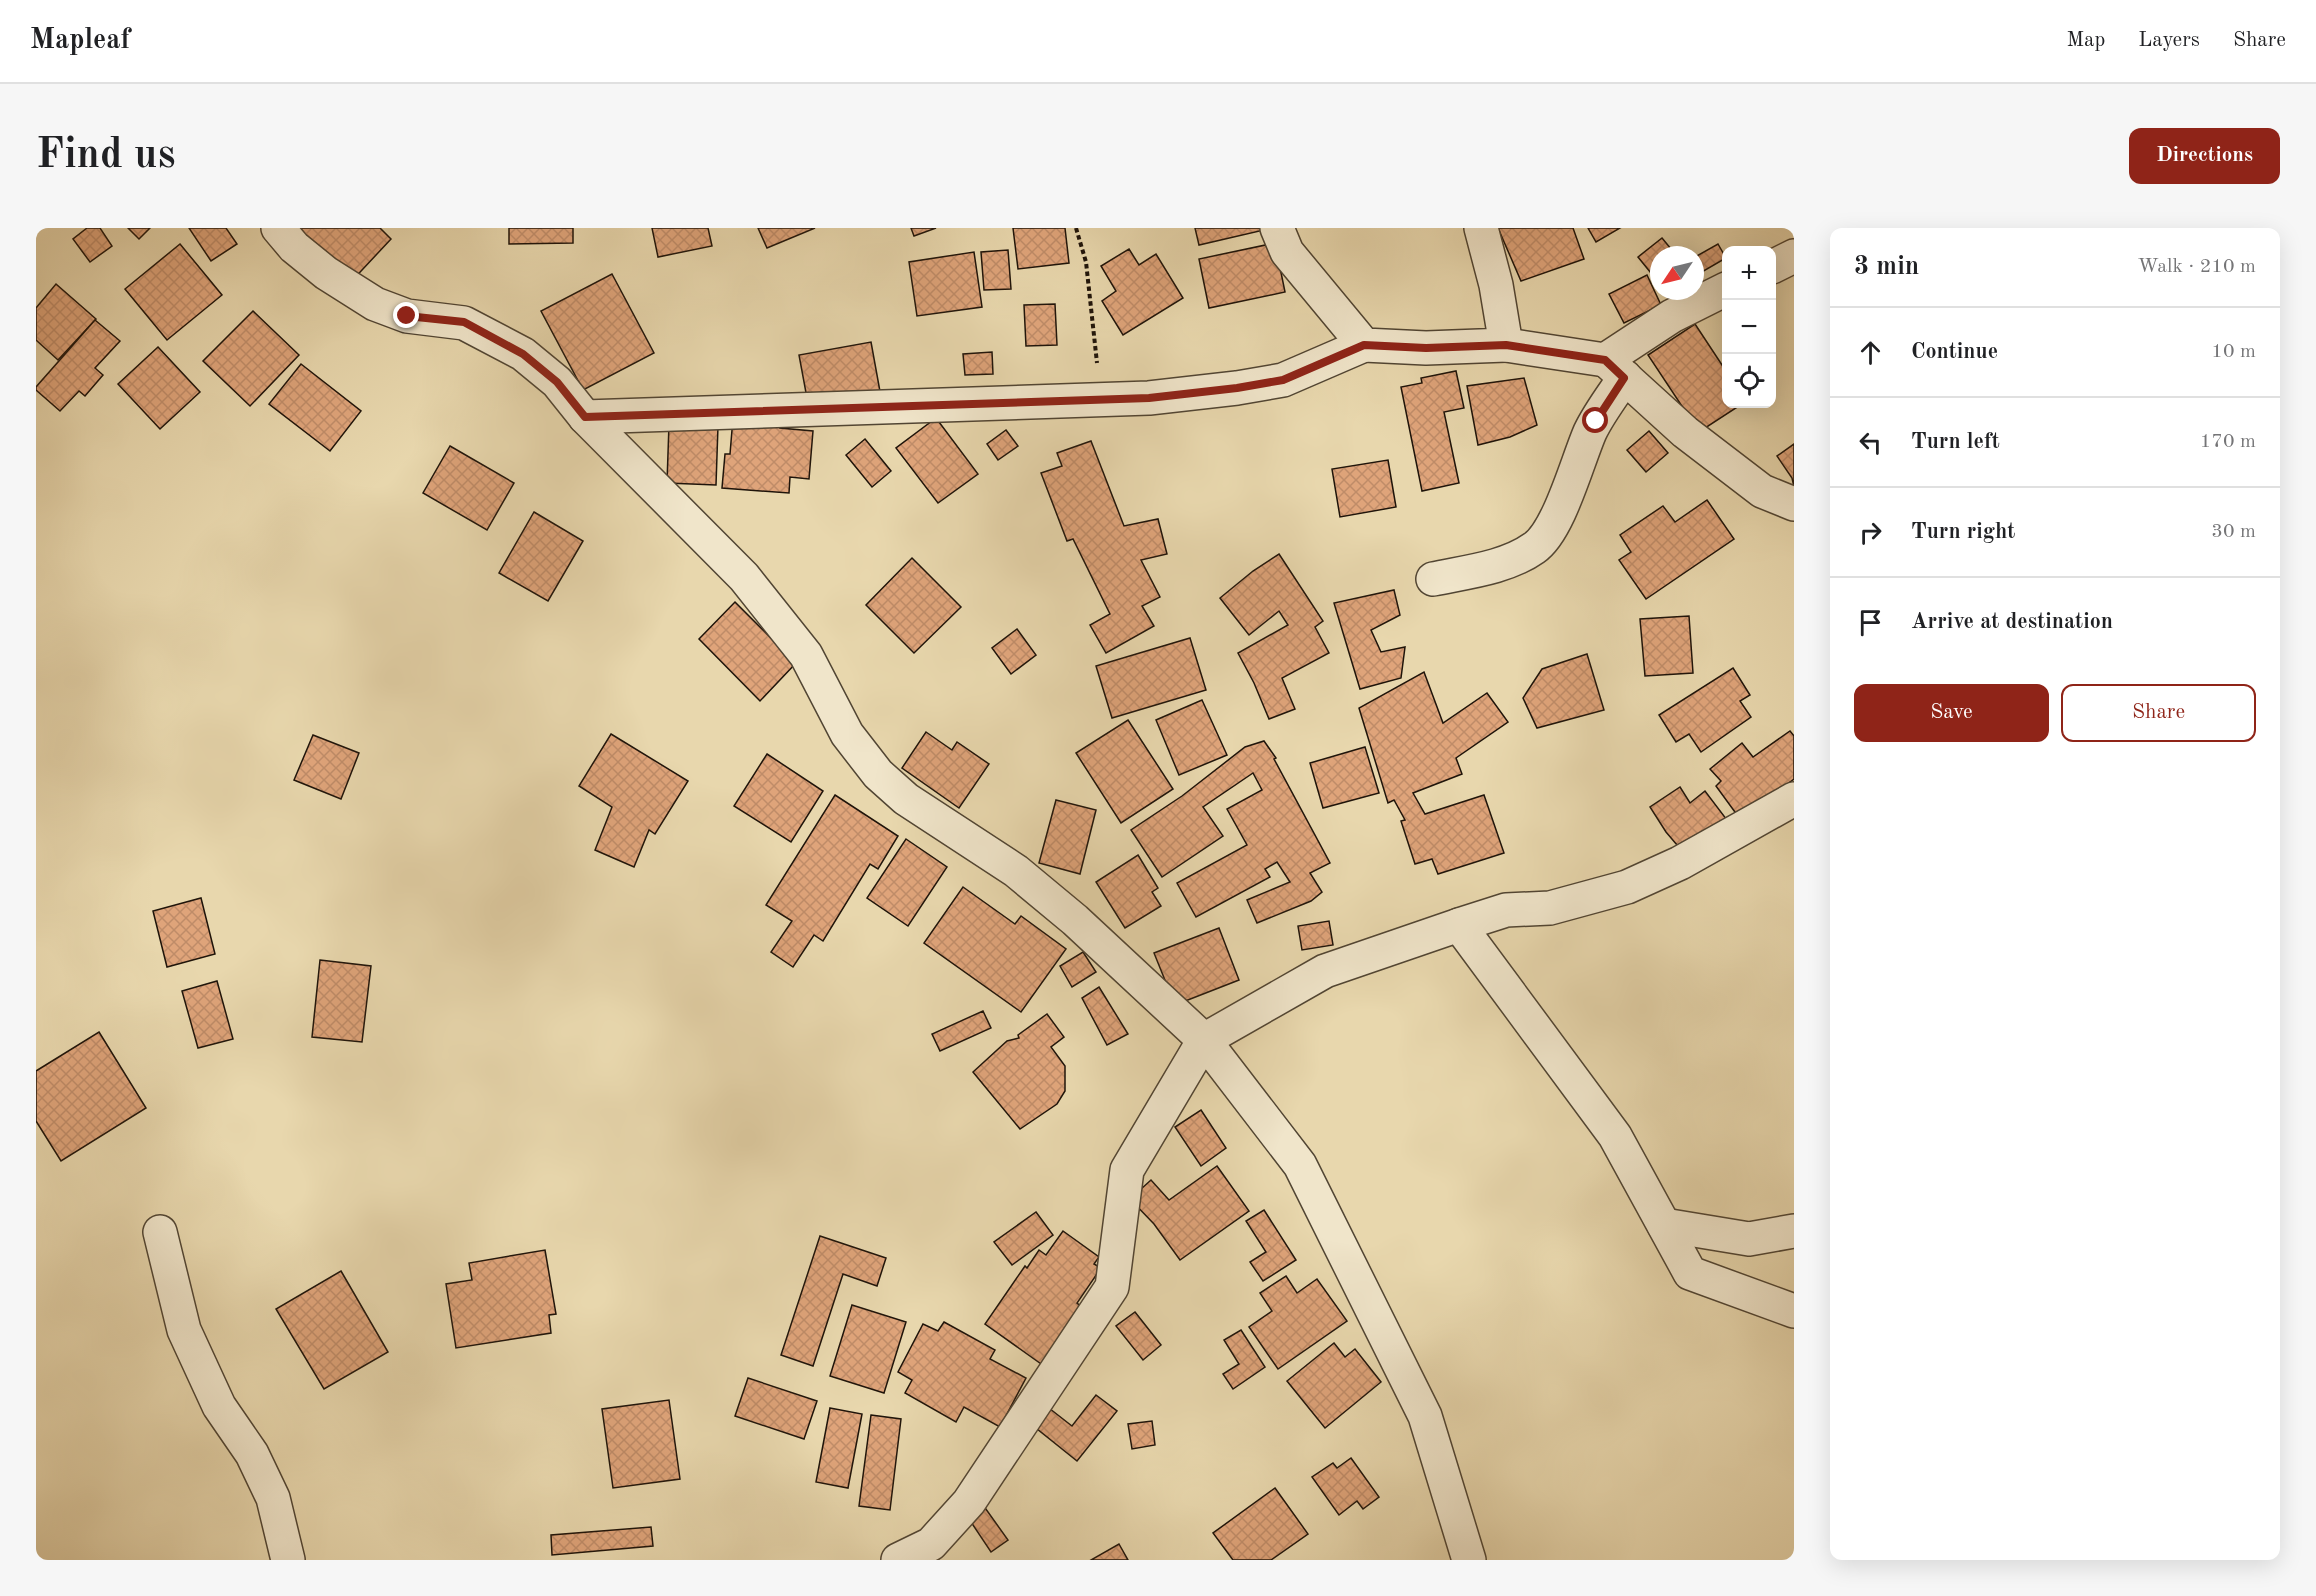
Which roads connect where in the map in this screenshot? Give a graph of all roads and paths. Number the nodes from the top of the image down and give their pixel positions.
1 (278, 228) edge
2 (1076, 228) edge
3 (1277, 228) edge
4 (1480, 228) edge
5 (1794, 256) edge
6 (1776, 265) edge
7 (1722, 291) edge
8 (1364, 345) junction
9 (1506, 345) junction
10 (1615, 369) junction
11 (1095, 400) junction
12 (585, 417) junction
13 (1794, 504) edge
14 (1433, 579) dead end
15 (1794, 799) edge
16 (1460, 925) junction
17 (1204, 1040) junction
18 (1664, 1225) junction
19 (1794, 1231) edge
20 (160, 1232) dead end
21 (1794, 1311) edge
22 (288, 1560) edge
23 (898, 1560) edge
24 (1469, 1560) edge

1 - 12 street
2 - 11 path
3 - 8 street
4 - 9 street
5 - 6 street
7 - 10 street
8 - 9 street
8 - 11 street
9 - 10 street
10 - 13 street
10 - 14 street
11 - 12 street
12 - 17 street
15 - 16 street
16 - 17 street
16 - 18 street
17 - 23 street
17 - 24 street
18 - 19 street
18 - 21 street
20 - 22 street

